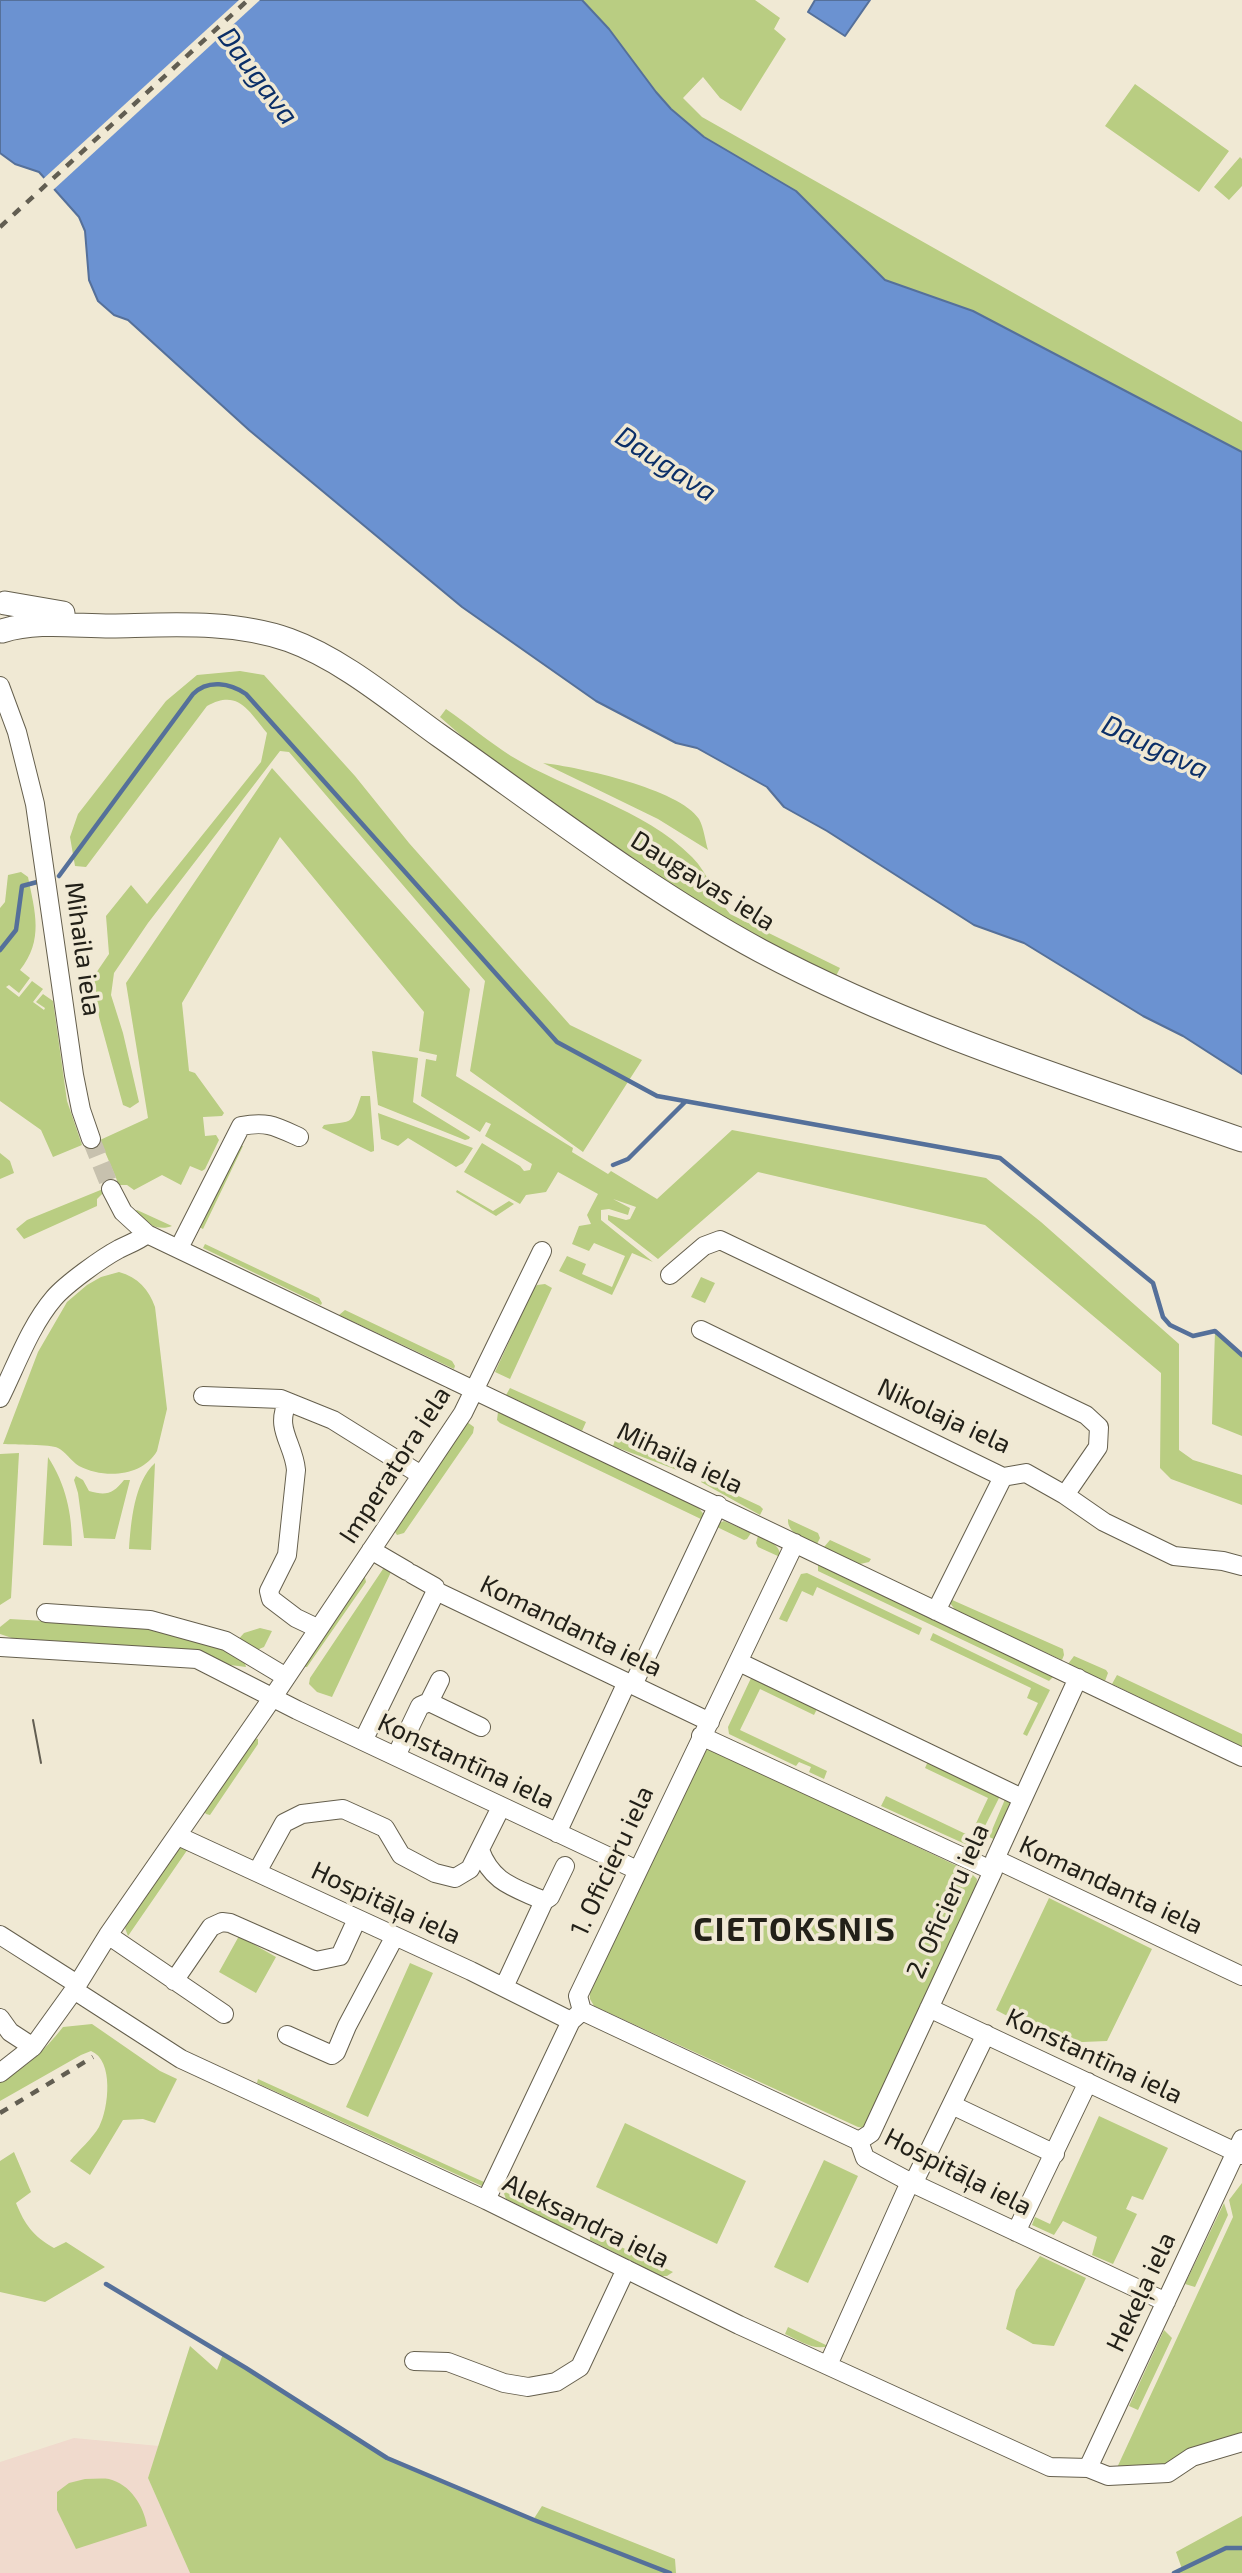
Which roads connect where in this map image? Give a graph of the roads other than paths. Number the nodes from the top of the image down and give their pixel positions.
1 (3, 596) edge
2 (166, 625) junction
3 (1, 632) edge
4 (0, 686) edge
5 (0, 718) edge
6 (25, 766) junction
7 (299, 1137) dead end
8 (91, 1139) tunnel mouth
9 (1242, 1140) edge
10 (111, 1189) tunnel mouth
11 (147, 1234) junction
12 (179, 1248) junction
13 (542, 1251) dead end
14 (670, 1275) dead end
15 (702, 1330) dead end
16 (475, 1391) junction
17 (203, 1396) dead end
18 (0, 1398) edge
19 (288, 1402) junction
20 (421, 1475) junction
21 (1003, 1476) junction
22 (1065, 1495) junction
23 (718, 1505) junction
24 (795, 1543) junction
25 (371, 1550) junction
26 (1242, 1566) edge
27 (436, 1591) junction
28 (936, 1611) junction
29 (46, 1613) dead end
30 (317, 1629) junction
31 (0, 1647) edge
32 (738, 1662) junction
33 (286, 1677) junction
34 (1078, 1678) junction
35 (439, 1680) dead end
36 (630, 1684) junction
37 (273, 1697) junction
38 (429, 1702) junction
39 (481, 1727) dead end
40 (706, 1729) junction
41 (363, 1741) junction
42 (396, 1756) junction
43 (1242, 1757) edge
44 (1023, 1798) junction
45 (502, 1807) junction
46 (556, 1833) junction
47 (178, 1836) junction
48 (480, 1850) junction
49 (994, 1865) junction
50 (565, 1866) dead end
51 (637, 1870) junction
52 (257, 1872) junction
53 (544, 1901) junction
54 (357, 1919) junction
55 (0, 1935) edge
56 (108, 1936) junction
57 (395, 1936) junction
58 (1242, 1976) edge
59 (174, 1980) junction
60 (76, 1987) junction
61 (504, 1987) junction
62 (929, 2008) junction
63 (224, 2014) dead end
64 (577, 2016) junction
65 (0, 2018) edge
66 (986, 2034) junction
67 (287, 2035) dead end
68 (33, 2047) junction
69 (0, 2073) edge
70 (1088, 2082) junction
71 (952, 2105) junction
72 (859, 2141) junction
73 (1240, 2148) edge
74 (1055, 2154) junction
75 (912, 2183) junction
76 (486, 2200) junction
77 (1016, 2232) junction
78 (626, 2269) junction
79 (1166, 2302) junction
80 (414, 2361) dead end
81 (828, 2365) junction
82 (1242, 2442) edge
83 (1088, 2468) junction

1 - 2 main road, Daugavas iela
1 - 3 main road
2 - 3 main road, Daugavas iela
2 - 9 main road, Daugavas iela
4 - 6 street, Mihaila iela
5 - 6 street, Mihaila iela
6 - 8 street, Mihaila iela
7 - 12 street
10 - 11 street, Mihaila iela
11 - 12 street, Mihaila iela
11 - 18 street
12 - 16 street, Mihaila iela
13 - 16 street, Imperatora iela
14 - 22 street
15 - 21 street, Nikolaja iela
16 - 20 street, Imperatora iela
16 - 23 street, Mihaila iela
17 - 19 street
19 - 20 street
19 - 30 street
20 - 25 street, Imperatora iela
21 - 22 street, Nikolaja iela
21 - 28 street
22 - 26 street, Nikolaja iela
23 - 24 street, Mihaila iela
23 - 36 street
24 - 28 street, Mihaila iela
24 - 32 street, 1. Oficieru iela
25 - 27 street, Komandanta iela
25 - 30 street, Imperatora iela
27 - 36 street, Komandanta iela
27 - 41 street
28 - 34 street, Mihaila iela
29 - 33 street
30 - 33 street, Imperatora iela
31 - 37 street
32 - 40 street, 1. Oficieru iela
32 - 44 street
33 - 37 street, Imperatora iela
34 - 43 street, Mihaila iela
34 - 44 street, 2. Oficieru iela
35 - 38 street
36 - 40 street, Komandanta iela
36 - 46 street
37 - 41 street, Konstantīna iela
37 - 47 street, Imperatora iela
38 - 39 street
38 - 42 street
40 - 49 street, Komandanta iela
40 - 51 street, 1. Oficieru iela
41 - 42 street, Konstantīna iela
42 - 45 street, Konstantīna iela
44 - 49 street, 2. Oficieru iela
45 - 46 street, Konstantīna iela
45 - 48 street
46 - 51 street, Konstantīna iela
47 - 52 street, Hospitāļa iela
47 - 56 street, Imperatora iela
48 - 52 street
48 - 53 street
49 - 58 street, Komandanta iela
49 - 62 street, 2. Oficieru iela
50 - 53 street
51 - 64 street, 1. Oficieru iela
52 - 54 street, Hospitāļa iela
53 - 61 street
54 - 57 street, Hospitāļa iela
54 - 59 street
55 - 60 street, Aleksandra iela
56 - 59 street
56 - 60 street, Imperatora iela
57 - 61 street, Hospitāļa iela
57 - 67 street
59 - 63 street
60 - 68 street, Imperatora iela
60 - 76 street, Aleksandra iela
61 - 64 street, Hospitāļa iela
62 - 66 street, Konstantīna iela
62 - 72 street, 2. Oficieru iela
64 - 72 street, Hospitāļa iela
64 - 76 street, 1. Oficieru iela
65 - 68 street
66 - 70 street, Konstantīna iela
66 - 71 street
68 - 69 street, Imperatora iela
70 - 73 street, Konstantīna iela
70 - 74 street
71 - 74 street
71 - 75 street
72 - 75 street, Hospitāļa iela
73 - 79 street, Hekeļa iela
74 - 77 street
75 - 77 street, Hospitāļa iela
75 - 81 street
76 - 78 street, Aleksandra iela
77 - 79 street, Hospitāļa iela
78 - 80 street
78 - 81 street, Aleksandra iela
79 - 83 street, Hekeļa iela
81 - 83 street, Aleksandra iela
82 - 83 street, Aleksandra iela

